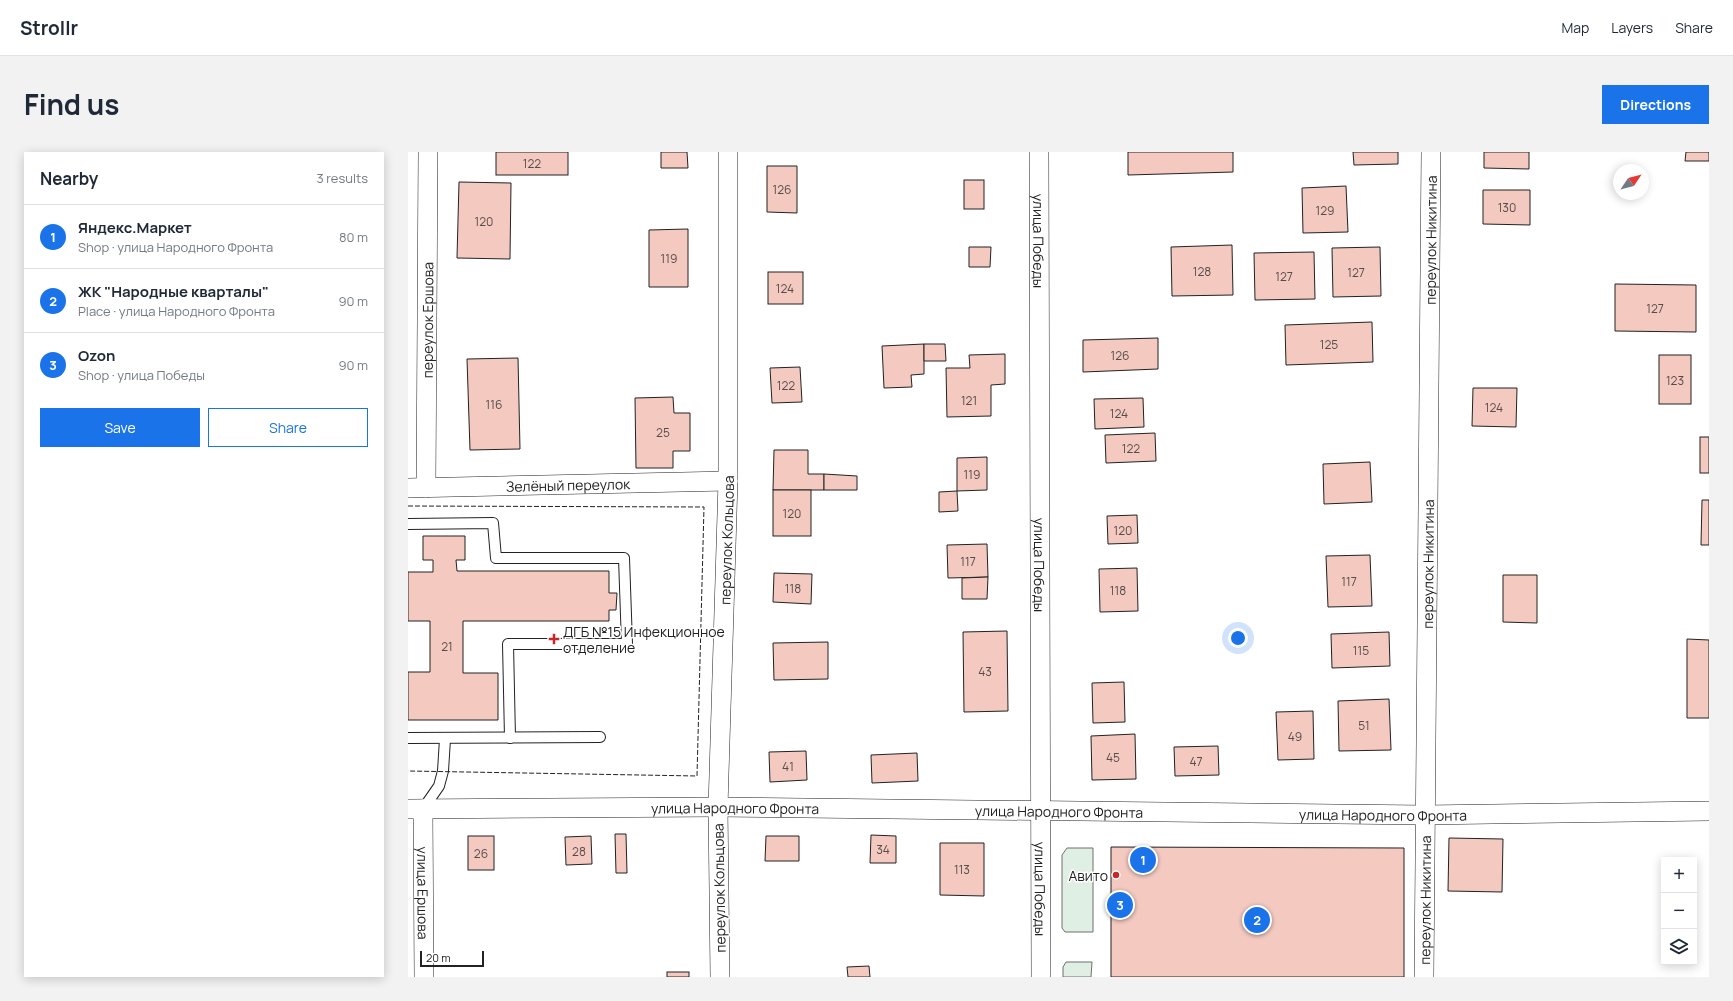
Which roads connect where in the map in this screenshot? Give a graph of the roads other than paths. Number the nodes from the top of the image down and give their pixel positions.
1 (428, 152) edge
2 (728, 152) edge
3 (1039, 152) edge
4 (1431, 152) edge
5 (728, 481) junction
6 (417, 488) edge
7 (408, 524) edge
8 (600, 737) dead end
9 (408, 738) edge
10 (510, 738) junction
11 (445, 739) junction
12 (718, 807) junction
13 (415, 809) edge
14 (1040, 811) junction
15 (1709, 811) edge
16 (1425, 815) junction
17 (424, 977) edge
18 (720, 977) edge
19 (1041, 977) edge
20 (1424, 977) edge

1 - 6 street, переулок Ершова
2 - 5 street, переулок Кольцова
3 - 14 street, улица Победы
4 - 16 street, переулок Никитина
5 - 6 street, Зелёный переулок
5 - 12 street, переулок Кольцова
7 - 10 lane
8 - 10 lane
9 - 11 lane
10 - 11 lane
11 - 13 lane
12 - 13 street, улица Народного Фронта
12 - 14 street, улица Народного Фронта
12 - 18 street, переулок Кольцова
13 - 17 street, улица Ершова
14 - 16 street, улица Народного Фронта
14 - 19 street, улица Победы
15 - 16 street, улица Народного Фронта
16 - 20 street, переулок Никитина

